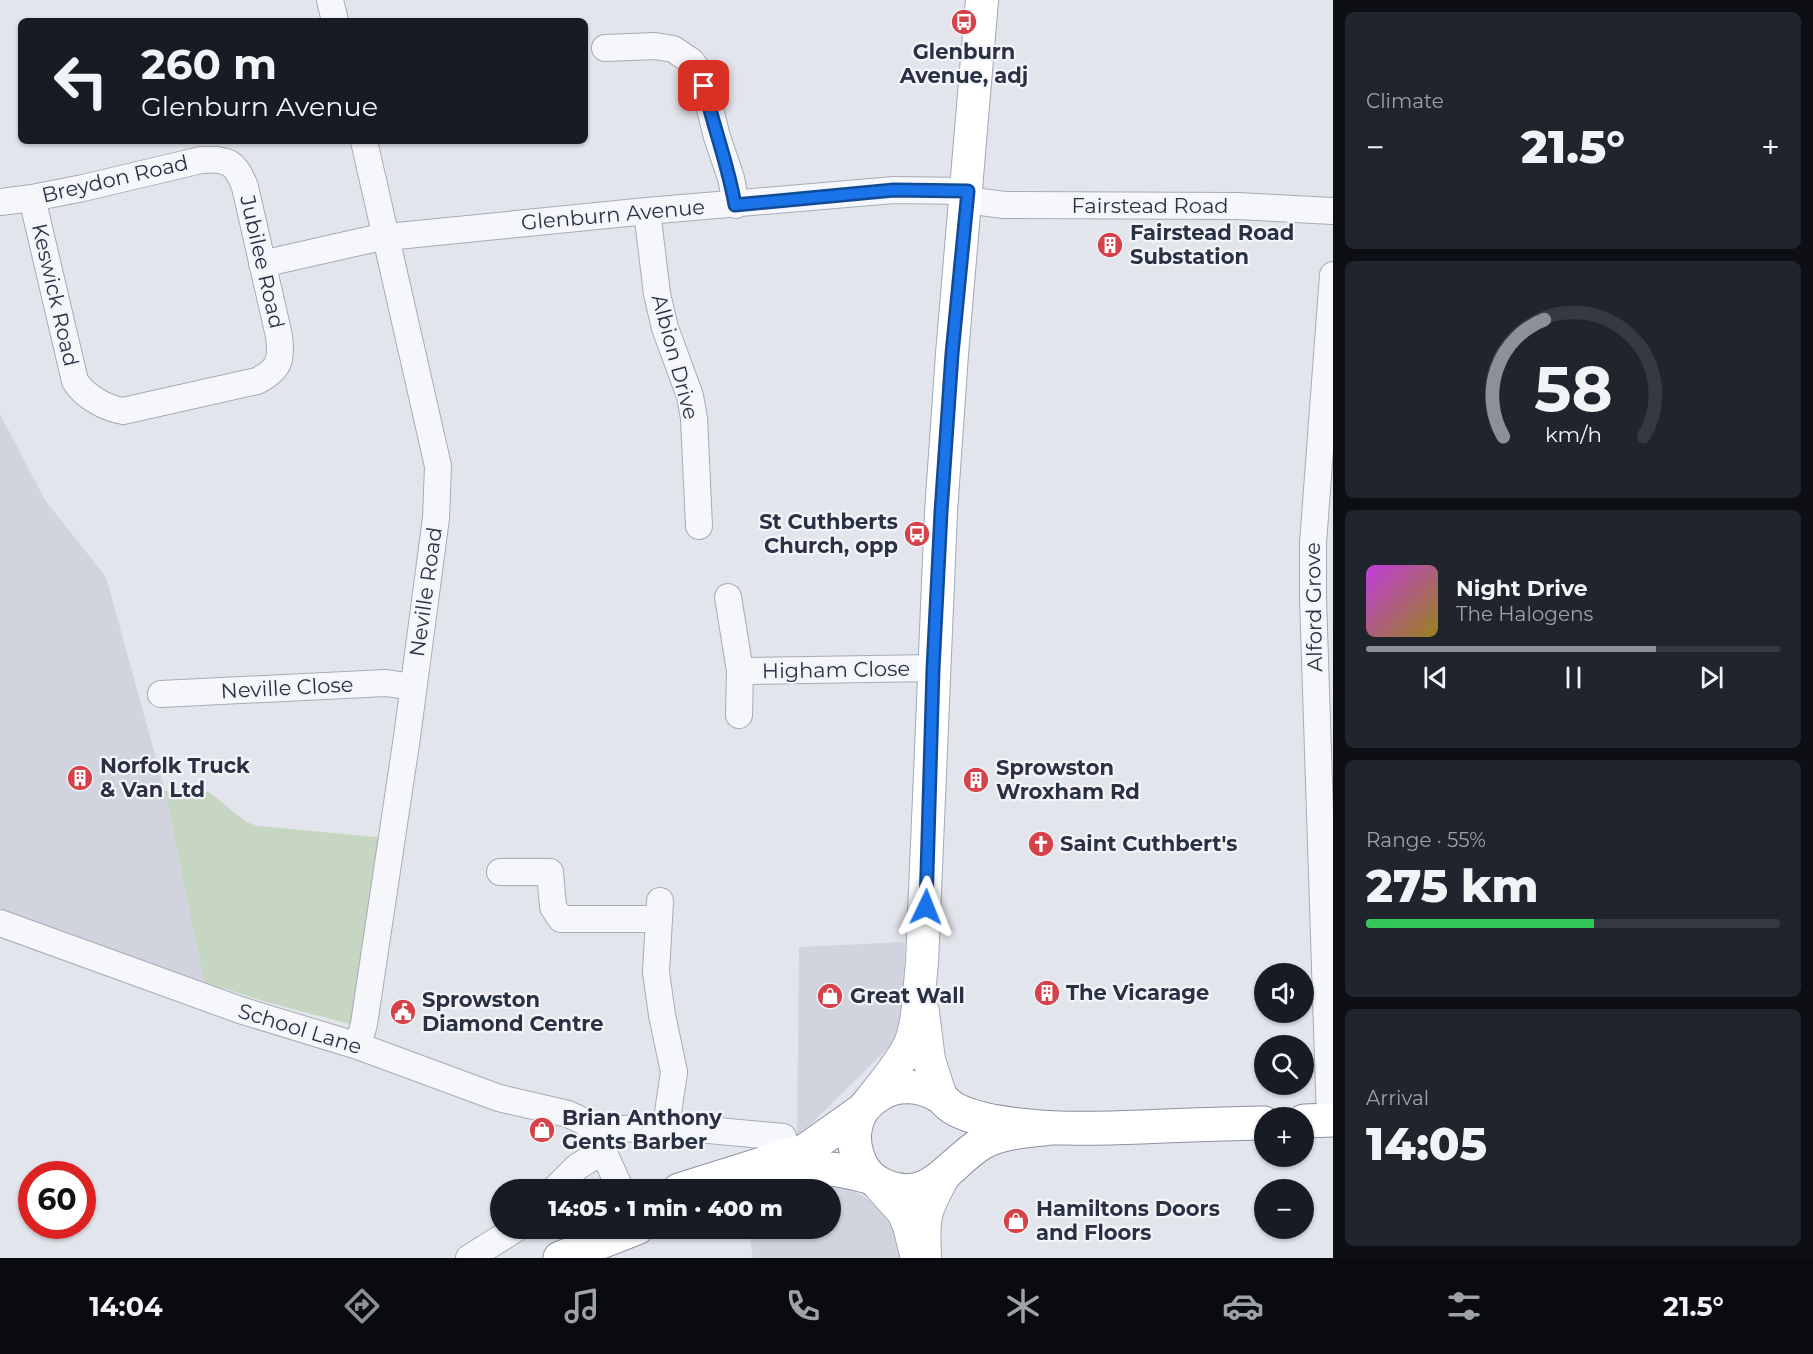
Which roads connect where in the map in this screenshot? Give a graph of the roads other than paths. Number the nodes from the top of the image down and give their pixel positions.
1 (330, 0) edge
2 (982, 0) edge
3 (335, 18) edge
4 (605, 48) dead end
5 (365, 144) edge
6 (231, 163) joint
7 (967, 195) junction
8 (32, 198) junction
9 (0, 202) edge
10 (735, 205) junction
11 (647, 210) junction
12 (1333, 211) edge
13 (386, 237) junction
14 (261, 264) junction
15 (1333, 275) edge
16 (278, 365) joint
17 (692, 512) dead end
18 (728, 597) dead end
19 (933, 669) junction
20 (740, 671) junction
21 (413, 687) junction
22 (162, 694) dead end
23 (740, 715) dead end
24 (500, 872) dead end
25 (0, 923) edge
26 (922, 963) junction
27 (358, 1046) junction
28 (945, 1101) junction
29 (865, 1107) junction
30 (1322, 1120) edge
31 (1254, 1123) edge
32 (666, 1126) junction
33 (1053, 1128) junction
34 (783, 1137) dead end
35 (600, 1143) junction
36 (948, 1170) junction
37 (565, 1179) edge
38 (616, 1179) edge
39 (714, 1179) edge
40 (779, 1179) edge
41 (873, 1180) junction
42 (499, 1239) edge
43 (567, 1239) edge
44 (609, 1239) edge
45 (469, 1258) edge
46 (542, 1258) edge
47 (560, 1258) edge
48 (916, 1258) edge
49 (925, 1258) edge

1 - 3 street
2 - 7 main road
4 - 10 street
5 - 13 street, Neville Road
6 - 8 street, Breydon Road
6 - 14 street, Jubilee Road
7 - 10 street, Glenburn Avenue
7 - 12 street, Fairstead Road
7 - 19 main road
8 - 9 street, Breydon Road
8 - 16 street, Keswick Road
10 - 11 street, Glenburn Avenue
11 - 13 street, Glenburn Avenue
11 - 17 street, Albion Drive
13 - 14 street, Glenburn Avenue
13 - 21 street, Neville Road
14 - 16 street, Jubilee Road
15 - 30 street, Alford Grove
18 - 20 street, Higham Close
19 - 20 street, Higham Close
19 - 26 main road
20 - 23 street, Higham Close
21 - 22 street, Neville Close
21 - 27 street, Neville Road
24 - 32 street
25 - 27 street, School Lane
26 - 28 main road
26 - 29 main road
27 - 35 street, School Lane
28 - 29 highway
28 - 33 highway
28 - 36 highway
29 - 39 highway
29 - 41 highway
31 - 33 highway
32 - 34 street
32 - 35 street
33 - 36 highway
35 - 37 street
35 - 38 street, School Lane
36 - 41 highway
36 - 49 main road
40 - 41 highway
41 - 48 main road
42 - 45 street
43 - 46 highway
44 - 47 highway

